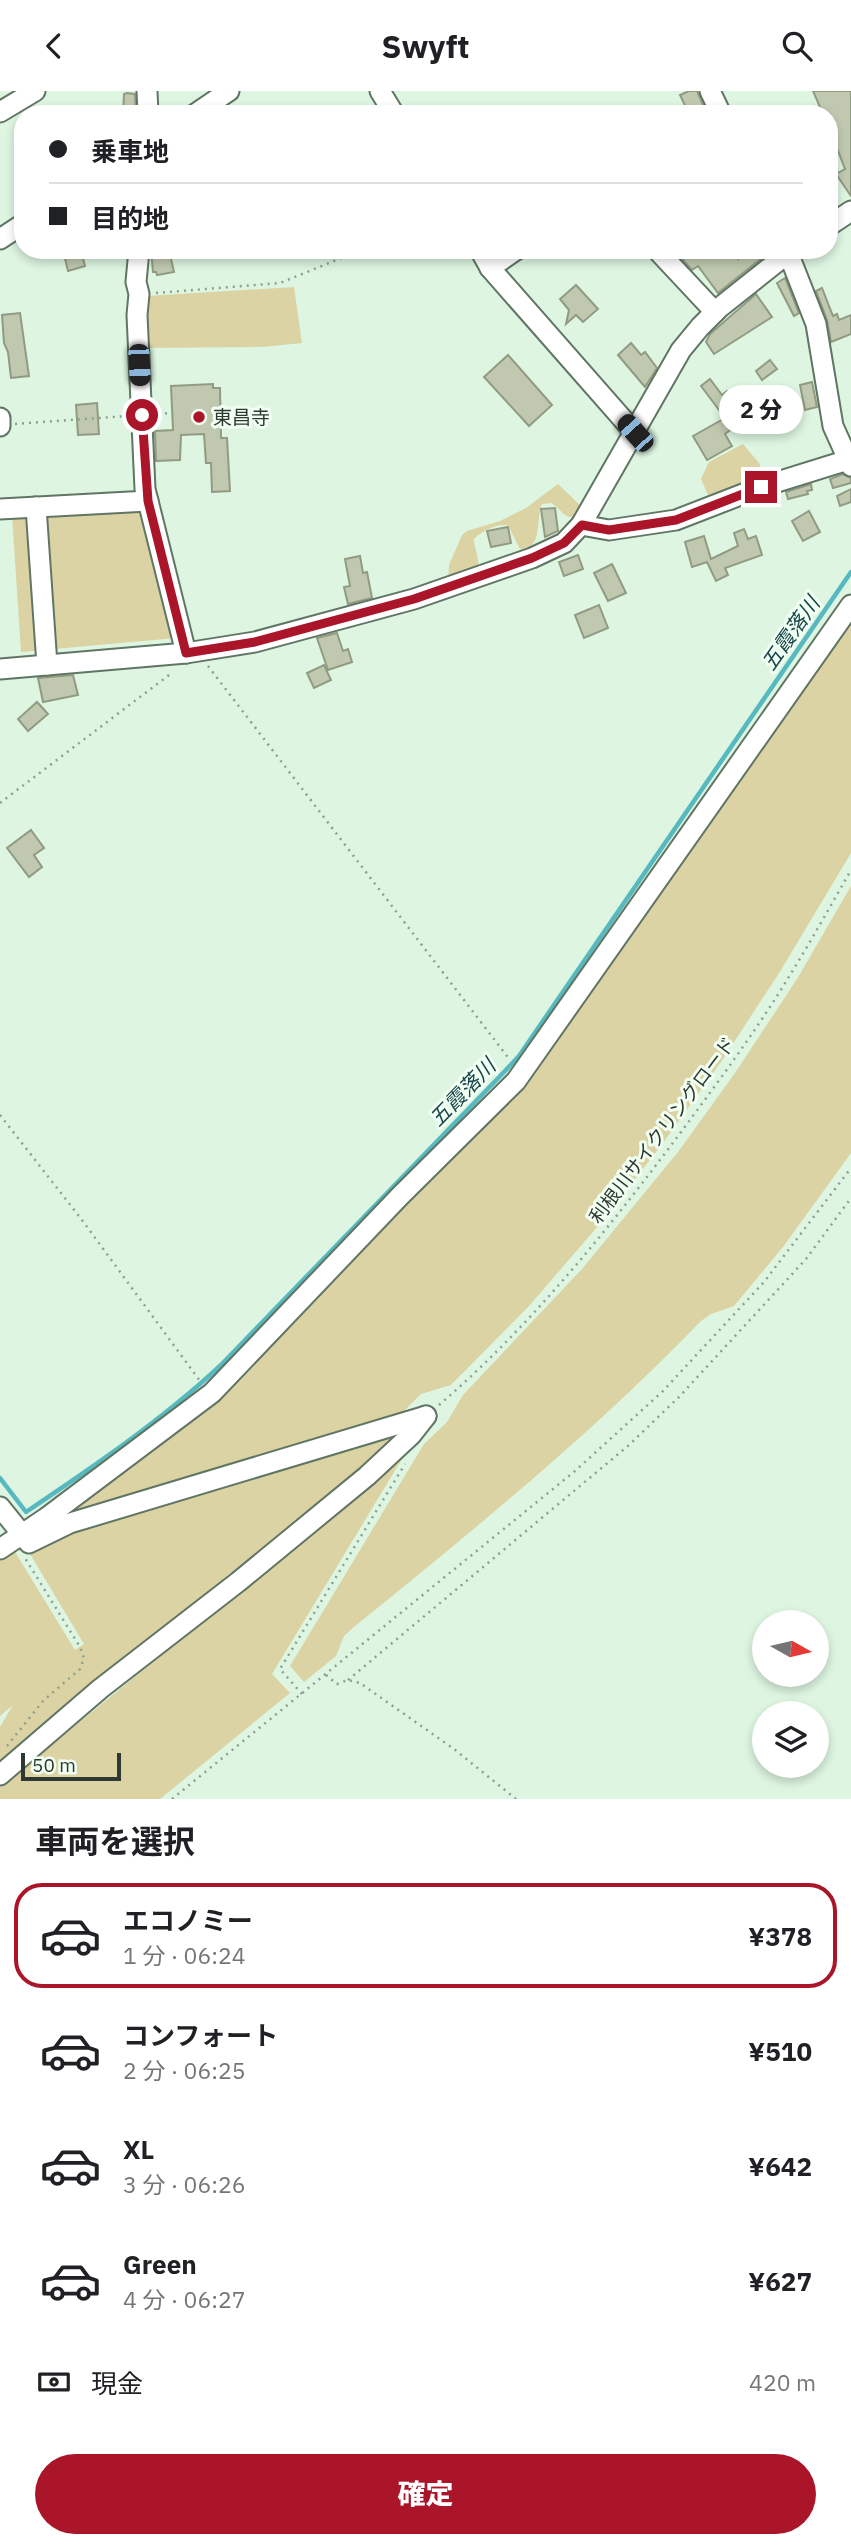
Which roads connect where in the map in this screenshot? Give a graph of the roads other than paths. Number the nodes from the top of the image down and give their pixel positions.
1 (35, 91) edge
2 (229, 91) edge
3 (208, 105) edge
4 (0, 112) edge
5 (138, 259) edge
6 (485, 259) edge
7 (503, 259) edge
8 (665, 259) edge
9 (779, 259) edge
10 (792, 259) edge
11 (490, 268) junction
12 (715, 312) junction
13 (0, 418) edge
14 (0, 426) edge
15 (635, 433) junction
16 (850, 462) edge
17 (148, 501) junction
18 (36, 507) junction
19 (0, 509) edge
20 (582, 525) junction
21 (851, 605) edge
22 (186, 653) junction
23 (47, 665) junction
24 (0, 669) edge
25 (0, 1507) edge
26 (21, 1534) junction
27 (0, 1549) edge
28 (0, 1775) edge

1 - 4 street
2 - 3 street
5 - 17 street
6 - 11 street
7 - 11 street
8 - 12 street
9 - 12 street
10 - 16 street
11 - 15 street
12 - 15 street
13 - 14 street
15 - 20 street
16 - 20 street
17 - 18 street
17 - 22 street
18 - 19 street
18 - 23 street
20 - 22 street
21 - 26 street
22 - 23 street
23 - 24 street
25 - 26 street
26 - 27 street
26 - 28 street

